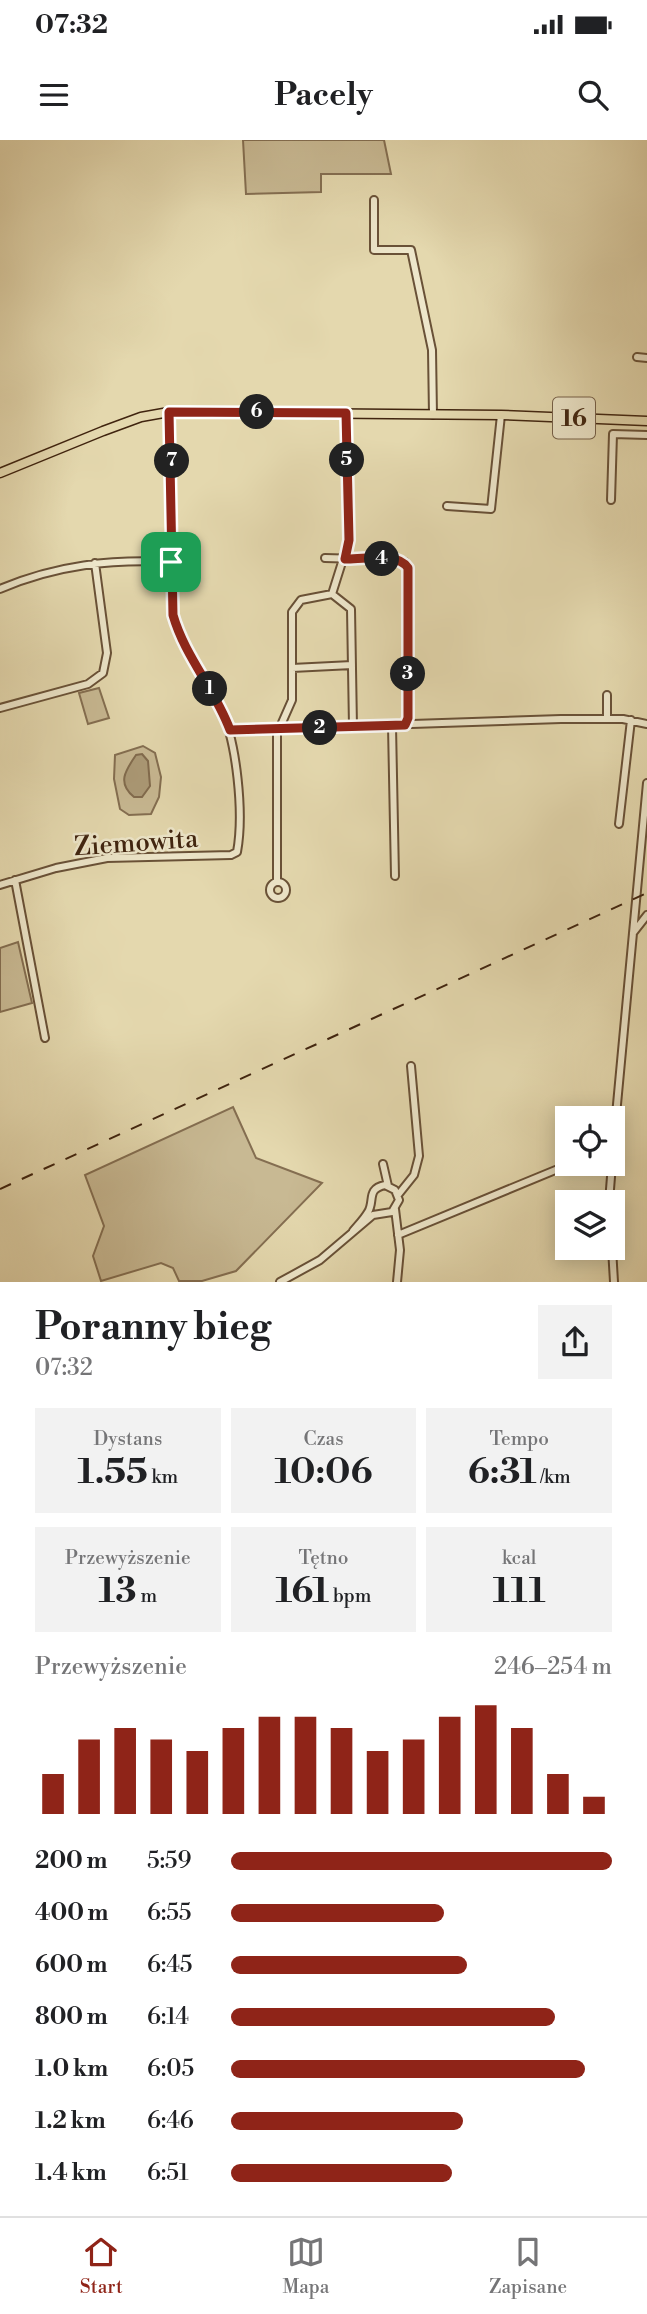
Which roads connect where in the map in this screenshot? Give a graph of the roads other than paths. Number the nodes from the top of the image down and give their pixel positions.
1 (374, 200) dead end
2 (637, 357) dead end
3 (647, 358) edge
4 (169, 412) junction
5 (346, 413) junction
6 (433, 415) junction
7 (501, 415) junction
8 (647, 421) edge
9 (647, 435) edge
10 (0, 473) edge
11 (611, 500) dead end
12 (447, 506) dead end
13 (326, 558) dead end
14 (345, 559) junction
15 (171, 562) junction
16 (95, 563) junction
17 (0, 589) edge
18 (332, 594) junction
19 (352, 665) junction
20 (292, 668) junction
21 (607, 695) dead end
22 (0, 708) edge
23 (607, 719) junction
24 (631, 720) junction
25 (647, 724) edge
26 (405, 725) junction
27 (392, 726) junction
28 (354, 727) junction
29 (279, 729) junction
30 (230, 730) junction
31 (647, 783) edge
32 (619, 824) dead end
33 (643, 853) edge
34 (395, 876) dead end
35 (15, 880) junction
36 (277, 880) dead end
37 (0, 885) edge
38 (647, 915) edge
39 (633, 933) junction
40 (45, 1038) dead end
41 (411, 1066) dead end
42 (618, 1106) edge
43 (555, 1170) edge
44 (414, 1175) junction
45 (379, 1186) junction
46 (390, 1187) junction
47 (398, 1195) junction
48 (371, 1205) junction
49 (395, 1209) junction
50 (382, 1213) junction
51 (353, 1231) junction
52 (398, 1235) junction
53 (613, 1260) edge
54 (280, 1282) edge
55 (397, 1282) edge
56 (614, 1282) edge

1 - 6 street
2 - 3 street
4 - 5 main road, 16
4 - 10 main road, 16
4 - 15 street
5 - 6 main road, 16
5 - 14 street
6 - 7 main road, 16
7 - 8 main road, 16
7 - 12 street
9 - 11 street
13 - 14 street
14 - 18 street
14 - 26 street
15 - 16 street
15 - 30 street
16 - 17 street
16 - 22 street
18 - 19 street
18 - 20 street
19 - 20 street
19 - 28 street
20 - 29 street
21 - 23 street
23 - 24 street
23 - 26 street
24 - 25 street
24 - 32 street
26 - 27 street
27 - 28 street
27 - 34 street
28 - 29 street
29 - 30 street
29 - 36 street
30 - 35 street, Ziemowita
31 - 33 street
33 - 39 street
35 - 37 street, Ziemowita
35 - 40 street
38 - 39 street
39 - 42 street
41 - 44 street
43 - 52 street
44 - 46 street
44 - 47 street
45 - 46 street
45 - 46 street
45 - 48 street
46 - 47 street
47 - 49 street
48 - 50 street
48 - 51 street
49 - 50 street
49 - 52 street
50 - 51 street
50 - 52 street
51 - 54 street
52 - 55 street
53 - 56 street

